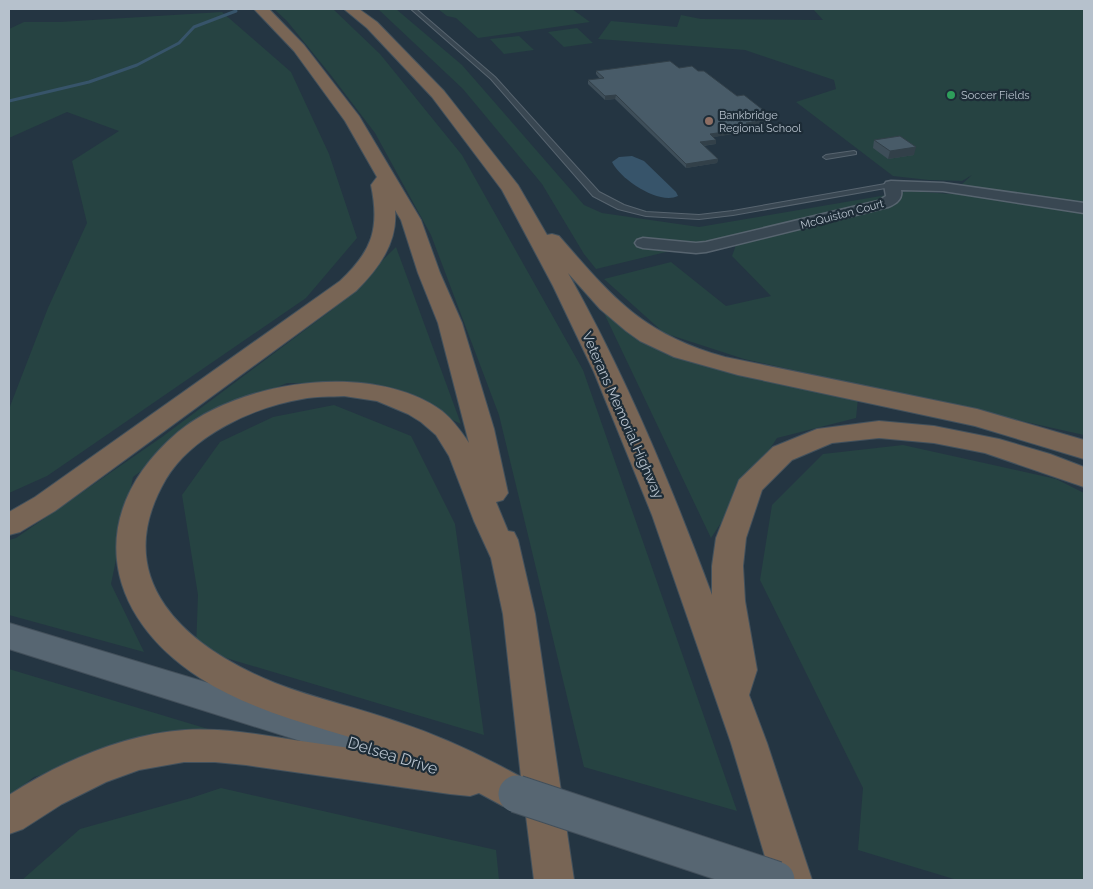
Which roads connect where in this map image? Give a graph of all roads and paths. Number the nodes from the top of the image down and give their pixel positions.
1 (260, 9) edge
2 (351, 9) edge
3 (413, 9) edge
4 (854, 153) dead end
5 (826, 157) dead end
6 (386, 178) junction
7 (891, 185) junction
8 (1084, 208) edge
9 (531, 224) junction
10 (644, 243) dead end
11 (1084, 450) edge
12 (1084, 477) edge
13 (9, 525) edge
14 (508, 558) junction
15 (9, 636) edge
16 (732, 696) junction
17 (395, 755) junction
18 (470, 779) joint
19 (517, 794) junction
20 (9, 816) edge
21 (554, 880) edge
22 (776, 880) edge
23 (792, 880) edge

1 - 6 highway
2 - 9 highway, Veterans Memorial Highway
3 - 7 lane
4 - 5 lane
6 - 13 highway
6 - 14 highway
7 - 8 street, McQuiston Court
7 - 10 street, McQuiston Court
9 - 11 highway
9 - 16 highway, Veterans Memorial Highway
12 - 16 highway
14 - 17 highway
14 - 21 highway
15 - 17 main road, Delsea Drive
16 - 23 highway, Veterans Memorial Highway
17 - 18 highway
17 - 19 highway
17 - 20 highway
18 - 19 main road
19 - 22 main road, bridge

